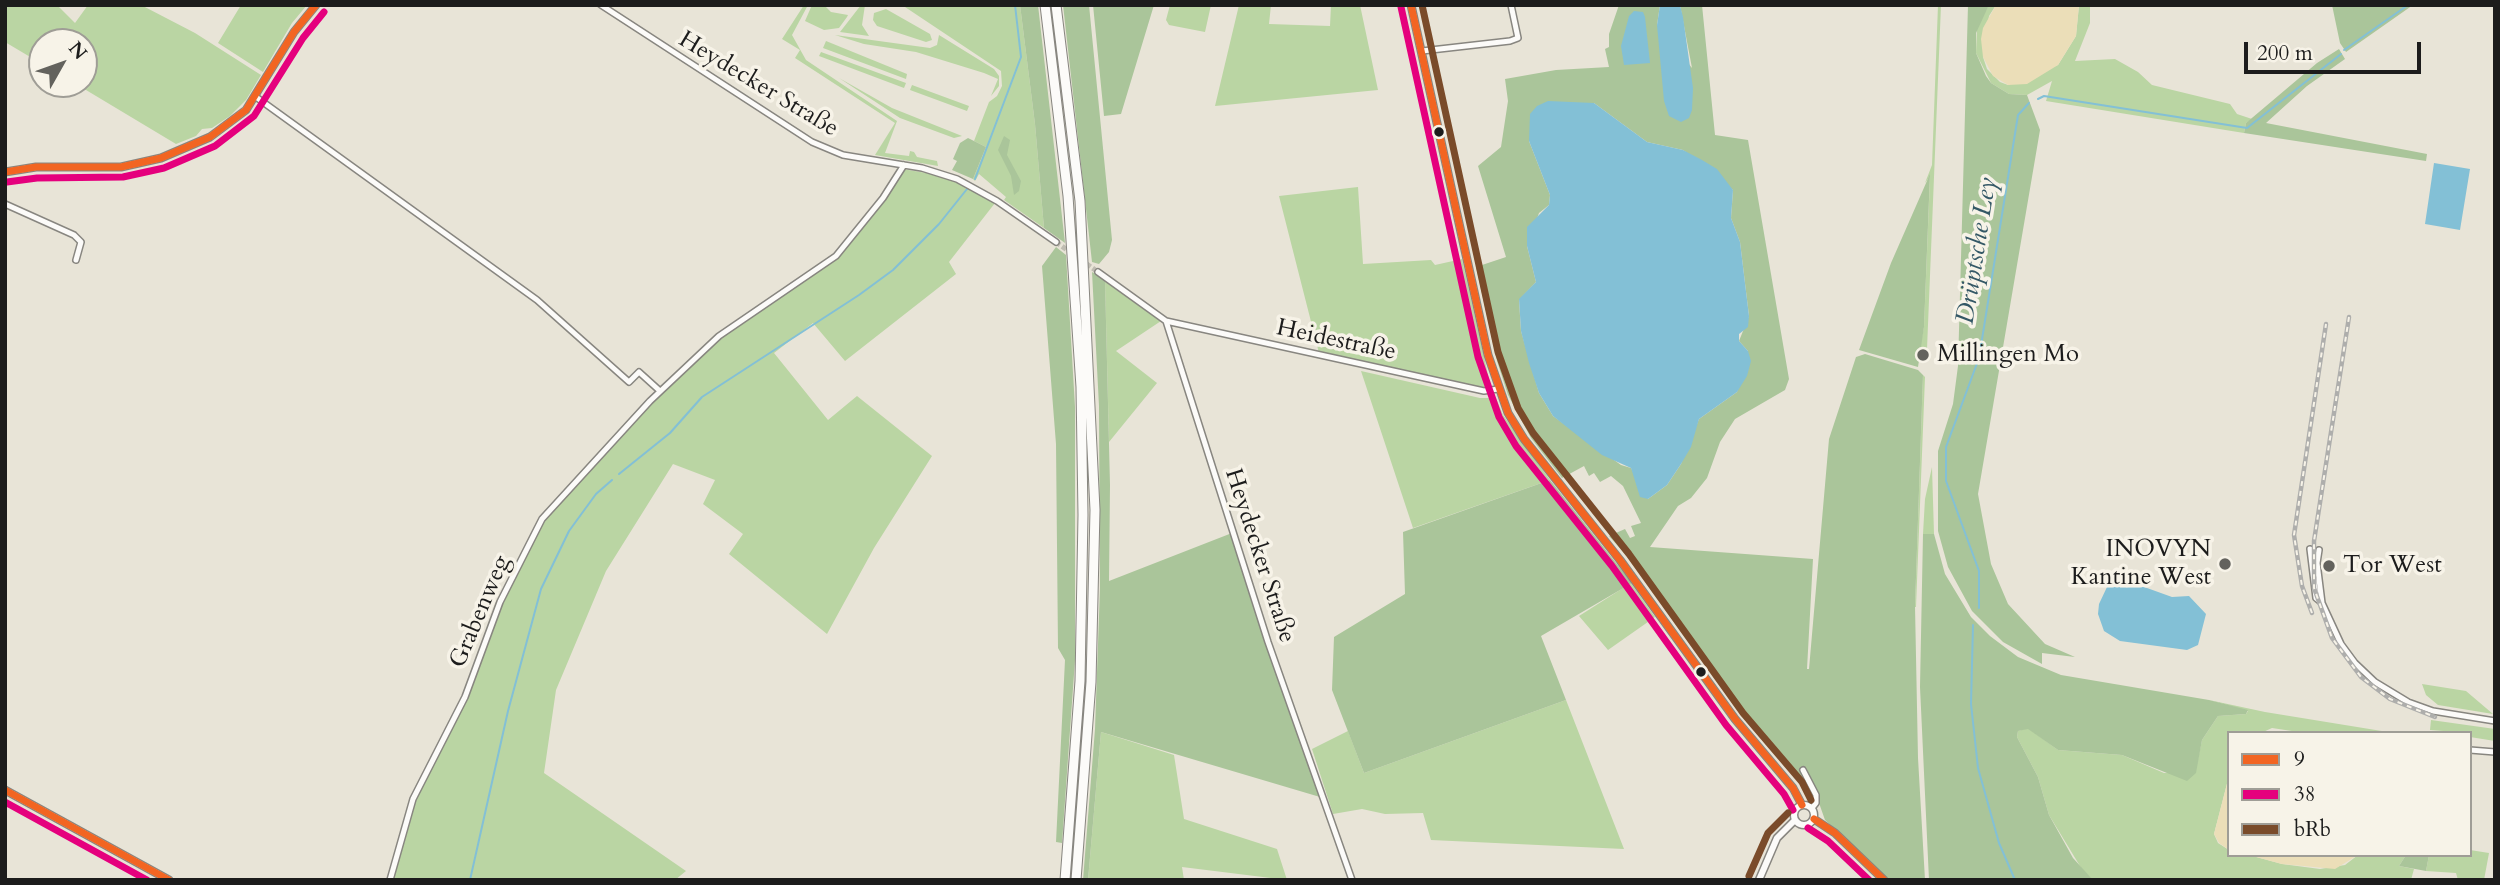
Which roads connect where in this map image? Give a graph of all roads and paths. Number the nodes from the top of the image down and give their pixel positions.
1 (316, 5) edge
2 (600, 5) edge
3 (1045, 5) edge
4 (1056, 5) edge
5 (1411, 5) edge
6 (1511, 5) edge
7 (1422, 51) junction
8 (256, 97) junction
9 (904, 165) junction
10 (5, 172) edge
11 (5, 204) edge
12 (1056, 242) tunnel mouth
13 (76, 260) dead end
14 (1098, 272) tunnel mouth
15 (1166, 321) junction
16 (1498, 389) junction
17 (660, 391) junction
18 (2310, 549) dead end
19 (2319, 550) dead end
20 (2322, 603) junction
21 (2495, 721) edge
22 (2472, 750) edge
23 (2495, 751) edge
24 (1803, 770) dead end
25 (5, 790) edge
26 (1802, 805) junction
27 (1812, 808) junction
28 (1814, 819) junction
29 (1795, 820) junction
30 (169, 880) edge
31 (390, 880) edge
32 (1065, 880) edge
33 (1076, 880) edge
34 (1352, 880) edge
35 (1759, 880) edge
36 (1884, 880) edge

1 - 8 street
2 - 9 street, Heydecker Straße
3 - 32 highway
4 - 33 highway
5 - 7 street
6 - 7 street
7 - 16 street
8 - 10 street
8 - 17 street
9 - 12 street, Heydecker Straße
9 - 17 street, Grabenweg
11 - 13 street
14 - 15 street
15 - 16 street, Heidestraße
15 - 34 street, Heydecker Straße
16 - 26 street
17 - 31 street, Grabenweg
18 - 20 street
19 - 20 street
20 - 21 street
22 - 23 street
24 - 27 street
25 - 30 street
26 - 27 street
26 - 29 street
27 - 28 street
28 - 29 street
28 - 36 street
29 - 35 street

